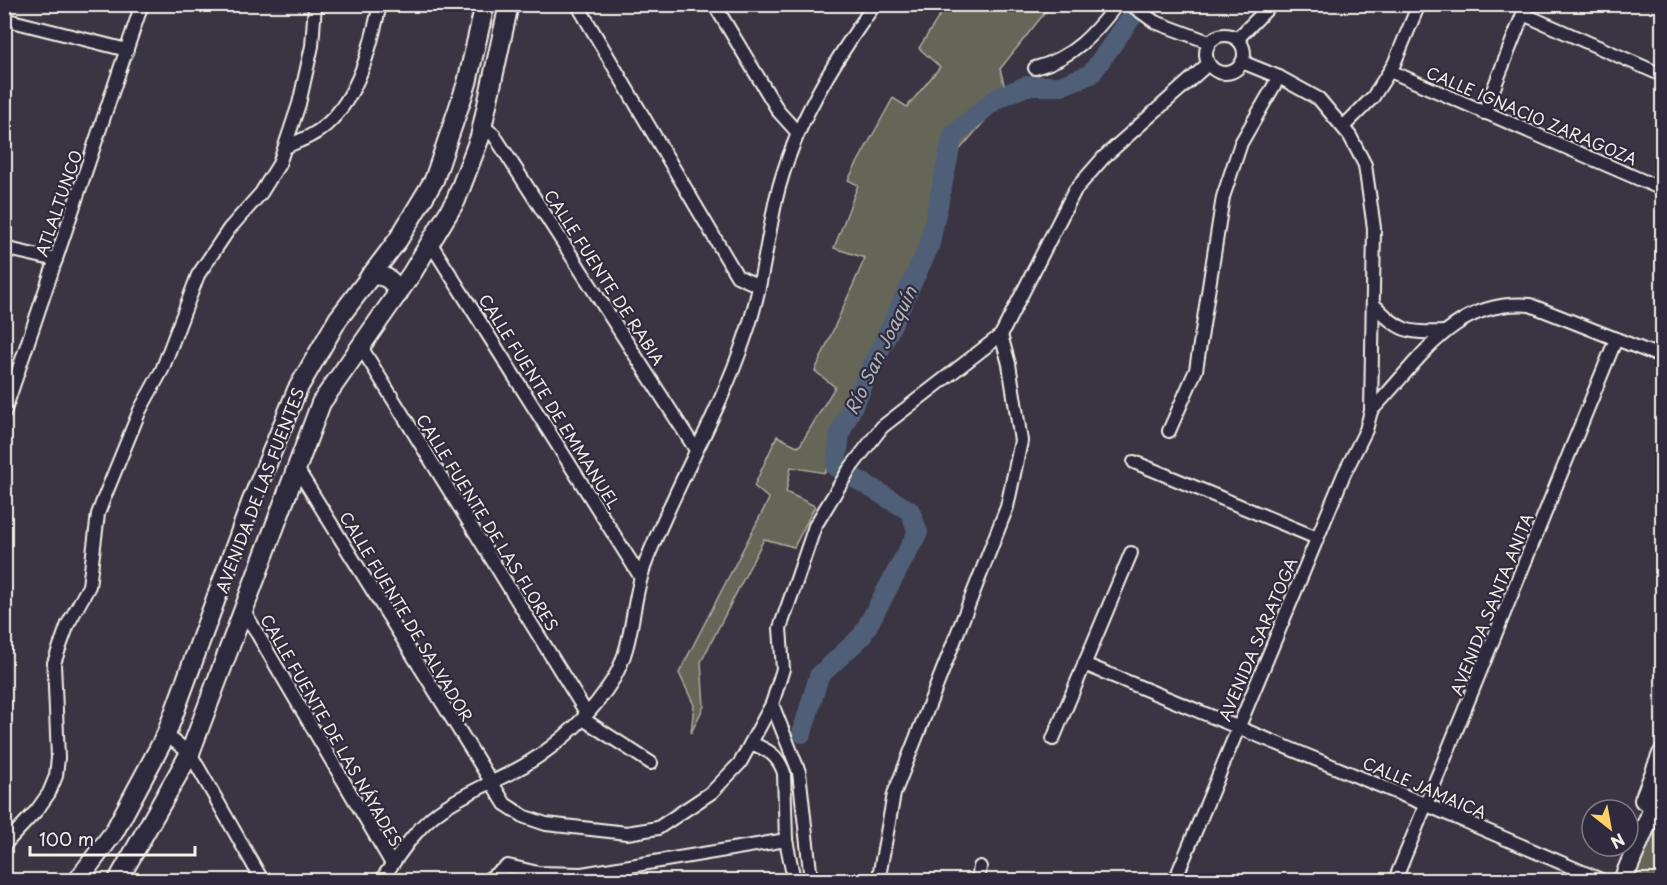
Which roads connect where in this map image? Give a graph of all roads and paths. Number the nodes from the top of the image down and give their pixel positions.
1 (142, 4) edge
2 (315, 4) edge
3 (380, 4) edge
4 (485, 4) edge
5 (509, 4) edge
6 (577, 4) edge
7 (714, 4) edge
8 (1117, 4) edge
9 (1272, 4) edge
10 (1419, 4) edge
11 (868, 8) edge
12 (1135, 8) edge
13 (1525, 9) edge
14 (4, 19) edge
15 (1237, 39) junction
16 (1209, 42) junction
17 (127, 50) junction
18 (1242, 62) junction
19 (1208, 64) junction
20 (1035, 68) dead end
21 (1390, 71) junction
22 (1662, 75) edge
23 (1279, 77) junction
24 (1484, 113) junction
25 (483, 126) junction
26 (1343, 127) junction
27 (798, 133) junction
28 (285, 147) junction
29 (1662, 189) edge
30 (431, 244) junction
31 (4, 248) edge
32 (384, 259) junction
33 (56, 260) junction
34 (412, 273) junction
35 (370, 276) junction
36 (759, 286) junction
37 (398, 294) junction
38 (1372, 303) junction
39 (1445, 332) junction
40 (1001, 335) junction
41 (1616, 339) junction
42 (361, 347) junction
43 (1662, 357) edge
44 (1371, 411) junction
45 (4, 413) edge
46 (1168, 431) dead end
47 (696, 450) junction
48 (1134, 462) dead end
49 (296, 467) junction
50 (1317, 538) junction
51 (1131, 554) dead end
52 (640, 576) junction
53 (244, 612) junction
54 (1084, 664) junction
55 (772, 704) junction
56 (585, 717) junction
57 (1238, 726) junction
58 (166, 735) junction
59 (1053, 739) dead end
60 (751, 743) junction
61 (190, 753) junction
62 (1662, 754) edge
63 (651, 763) dead end
64 (490, 783) junction
65 (1662, 787) edge
66 (1427, 805) junction
67 (1640, 810) edge
68 (786, 840) junction
69 (4, 845) edge
70 (1619, 858) edge
71 (810, 862) junction
72 (392, 864) junction
73 (790, 864) junction
74 (980, 867) dead end
75 (880, 872) dead end
76 (78, 880) edge
77 (118, 880) edge
78 (262, 880) edge
79 (381, 880) edge
80 (487, 880) edge
81 (794, 880) edge
82 (812, 880) edge
83 (978, 880) edge
84 (1175, 880) edge
85 (1395, 880) edge
86 (1605, 880) edge
87 (1623, 880) edge

1 - 17 street, ATLALTUNCO
2 - 28 street
3 - 28 street
4 - 32 main road, AVENIDA DE LAS FUENTES
5 - 25 main road, AVENIDA DE LAS FUENTES
6 - 36 street
7 - 27 street
8 - 20 street
9 - 15 street
10 - 21 street
11 - 27 street
12 - 16 street
13 - 22 street
13 - 24 street
14 - 17 street
15 - 16 street
15 - 18 street
16 - 19 street
17 - 33 street, ATLALTUNCO
18 - 19 street
18 - 23 street
19 - 40 street
21 - 24 street, CALLE IGNACIO ZARAGOZA
21 - 26 street
23 - 26 street
23 - 46 street
24 - 29 street, CALLE IGNACIO ZARAGOZA
25 - 30 main road, AVENIDA DE LAS FUENTES
25 - 47 street, CALLE FUENTE DE RABIA
26 - 38 street
27 - 36 street
28 - 69 street
30 - 34 main road, AVENIDA DE LAS FUENTES
30 - 52 street, CALLE FUENTE DE EMMANUEL
31 - 33 street
32 - 34 main road
32 - 35 main road, AVENIDA DE LAS FUENTES
33 - 45 street, ATLALTUNCO
34 - 37 main road, AVENIDA DE LAS FUENTES
35 - 37 main road
35 - 58 main road, AVENIDA DE LAS FUENTES
36 - 47 street
37 - 42 main road, AVENIDA DE LAS FUENTES
38 - 39 street
38 - 44 street
39 - 41 street
39 - 44 street
40 - 55 street, CALLE FUENTE DE SALVADOR
40 - 75 street
41 - 43 street
41 - 66 street, AVENIDA SANTA ANITA
42 - 49 main road, AVENIDA DE LAS FUENTES
42 - 56 street, CALLE FUENTE DE LAS FLORES
44 - 50 street, AVENIDA SARATOGA
47 - 52 street
48 - 50 street
49 - 53 main road, AVENIDA DE LAS FUENTES
49 - 64 street, CALLE FUENTE DE SALVADOR
50 - 57 street, AVENIDA SARATOGA
51 - 54 street
52 - 56 street
53 - 61 main road, AVENIDA DE LAS FUENTES
53 - 72 street, CALLE FUENTE DE LAS NÁYADES
54 - 57 street, CALLE JAMAICA
54 - 59 street
55 - 60 street, CALLE FUENTE DE SALVADOR
55 - 71 street
56 - 63 street
56 - 64 street
57 - 66 street, CALLE JAMAICA
57 - 84 street, AVENIDA SARATOGA
58 - 61 street
58 - 76 main road, AVENIDA DE LAS FUENTES
60 - 64 street, CALLE FUENTE DE SALVADOR
60 - 68 street
61 - 77 main road, AVENIDA DE LAS FUENTES
61 - 78 street
62 - 67 main road
64 - 72 street
65 - 87 main road
66 - 85 street, AVENIDA SANTA ANITA
66 - 86 street, CALLE JAMAICA
68 - 73 street
68 - 80 street
70 - 86 main road
71 - 73 street
71 - 82 street
72 - 79 street
73 - 81 street
74 - 83 street

